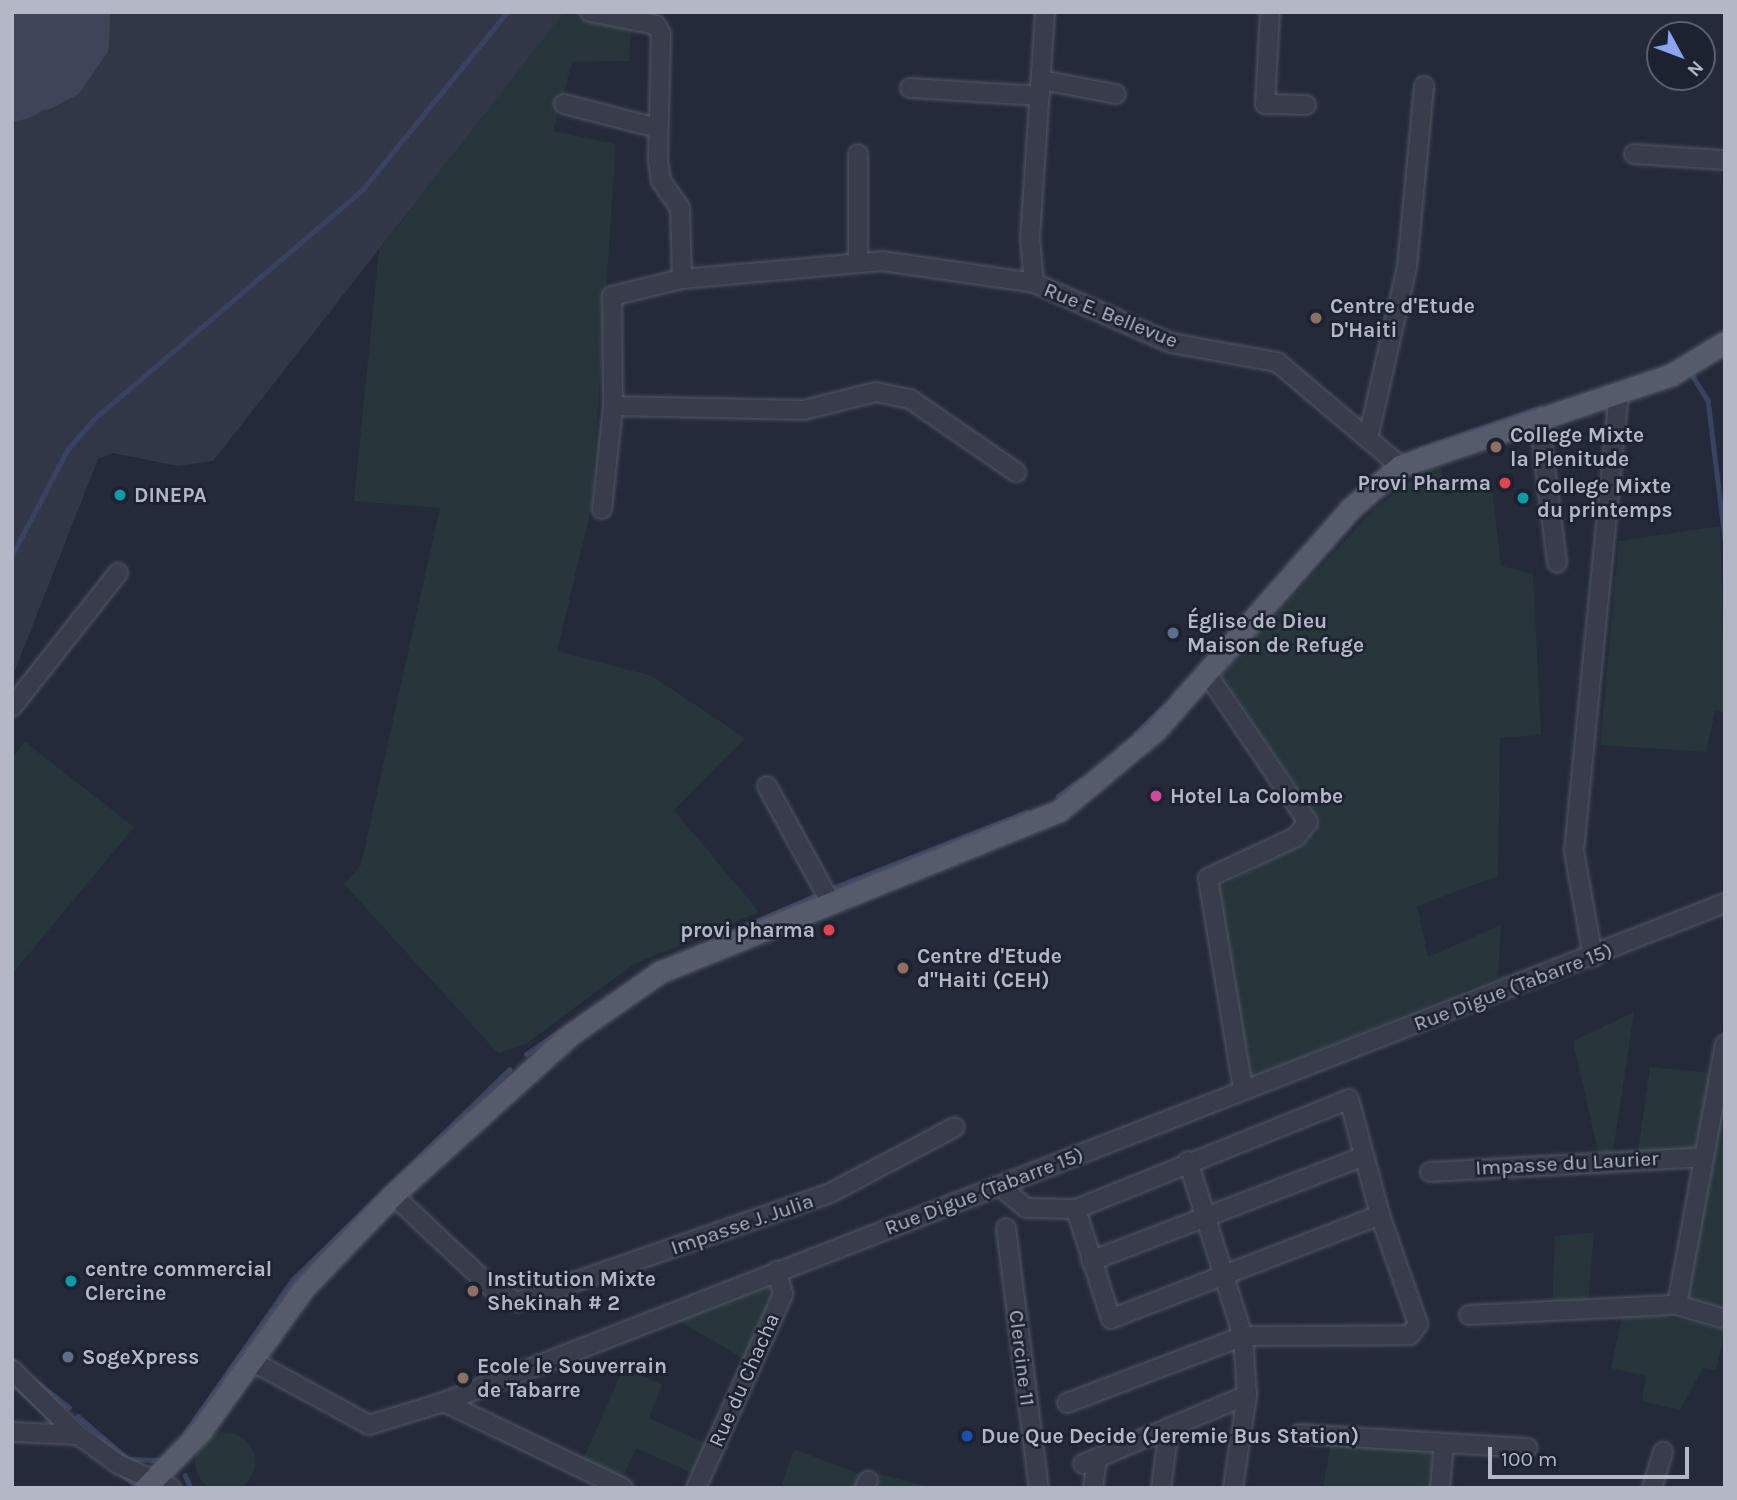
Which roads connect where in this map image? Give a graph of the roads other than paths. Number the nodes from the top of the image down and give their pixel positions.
1 (590, 12) edge
2 (1045, 12) edge
3 (1270, 12) edge
4 (1424, 86) dead end
5 (1041, 88) junction
6 (910, 89) dead end
7 (1116, 94) dead end
8 (564, 104) dead end
9 (1306, 105) dead end
10 (657, 128) junction
11 (858, 154) dead end
12 (1634, 154) dead end
13 (1725, 160) edge
14 (858, 263) junction
15 (682, 279) junction
16 (1034, 283) junction
17 (1725, 342) edge
18 (1619, 394) junction
19 (613, 406) junction
20 (1539, 418) junction
21 (1369, 434) junction
22 (1400, 466) junction
23 (1016, 472) dead end
24 (601, 509) dead end
25 (1557, 564) dead end
26 (118, 573) dead end
27 (1206, 672) junction
28 (12, 707) edge
29 (767, 786) dead end
30 (831, 903) junction
31 (1725, 903) edge
32 (1592, 957) junction
33 (1725, 1044) edge
34 (1243, 1090) junction
35 (955, 1127) dead end
36 (1364, 1156) junction
37 (1704, 1157) junction
38 (1188, 1161) junction
39 (1430, 1171) dead end
40 (1000, 1186) junction
41 (393, 1195) junction
42 (1076, 1209) junction
43 (1380, 1215) junction
44 (1206, 1218) junction
45 (1006, 1228) dead end
46 (1091, 1261) junction
47 (776, 1271) junction
48 (1223, 1273) junction
49 (1678, 1305) junction
50 (1469, 1315) dead end
51 (1725, 1319) edge
52 (1243, 1336) junction
53 (250, 1360) junction
54 (12, 1370) edge
55 (1247, 1395) junction
56 (444, 1402) junction
57 (1067, 1403) dead end
58 (1169, 1428) junction
59 (12, 1432) edge
60 (1299, 1434) dead end
61 (78, 1435) junction
62 (1444, 1444) junction
63 (1528, 1448) dead end
64 (1663, 1452) dead end
65 (159, 1485) edge
66 (624, 1488) edge
67 (696, 1488) edge
68 (1039, 1488) edge
69 (1093, 1488) edge
70 (1161, 1488) edge
71 (1233, 1488) edge
72 (1440, 1488) edge
73 (1652, 1488) edge

1 - 10 street
2 - 5 street
3 - 9 street
4 - 21 street
5 - 6 street
5 - 7 street
5 - 16 street
8 - 10 street
10 - 15 street
11 - 14 street
12 - 13 street
14 - 15 street, Rue E. Bellevue
14 - 16 street, Rue E. Bellevue
15 - 19 street, Rue E. Bellevue
16 - 21 street, Rue E. Bellevue
17 - 18 main road
18 - 20 main road
18 - 32 street
19 - 23 street
19 - 24 street
20 - 22 main road
20 - 25 street
21 - 22 street, Rue E. Bellevue
22 - 27 main road
26 - 28 street
27 - 30 main road
27 - 34 street
29 - 30 street
30 - 41 main road
31 - 32 street, Rue Digue (Tabarre 15)
32 - 34 street, Rue Digue (Tabarre 15)
33 - 37 street
34 - 40 street, Rue Digue (Tabarre 15)
35 - 41 street, Impasse J. Julia
36 - 38 street
36 - 43 street
36 - 44 street
37 - 39 street, Impasse du Laurier
37 - 49 street
38 - 42 street
38 - 44 street
40 - 42 street
40 - 47 street, Rue Digue (Tabarre 15)
41 - 53 main road
42 - 46 street
43 - 48 street
43 - 52 street
44 - 46 street
44 - 48 street
45 - 68 street, Clercine 11
46 - 48 street
47 - 56 street, Rue Digue (Tabarre 15)
47 - 67 street, Rue du Chacha
48 - 52 street
49 - 50 street
49 - 51 street
52 - 55 street
52 - 57 street
53 - 56 street, Rue Digue (Tabarre 15)
53 - 65 main road
54 - 61 street
55 - 58 street
55 - 71 street
56 - 66 street
58 - 69 street
58 - 70 street
59 - 61 street
60 - 62 street
61 - 65 street
62 - 63 street
62 - 72 street
64 - 73 street

